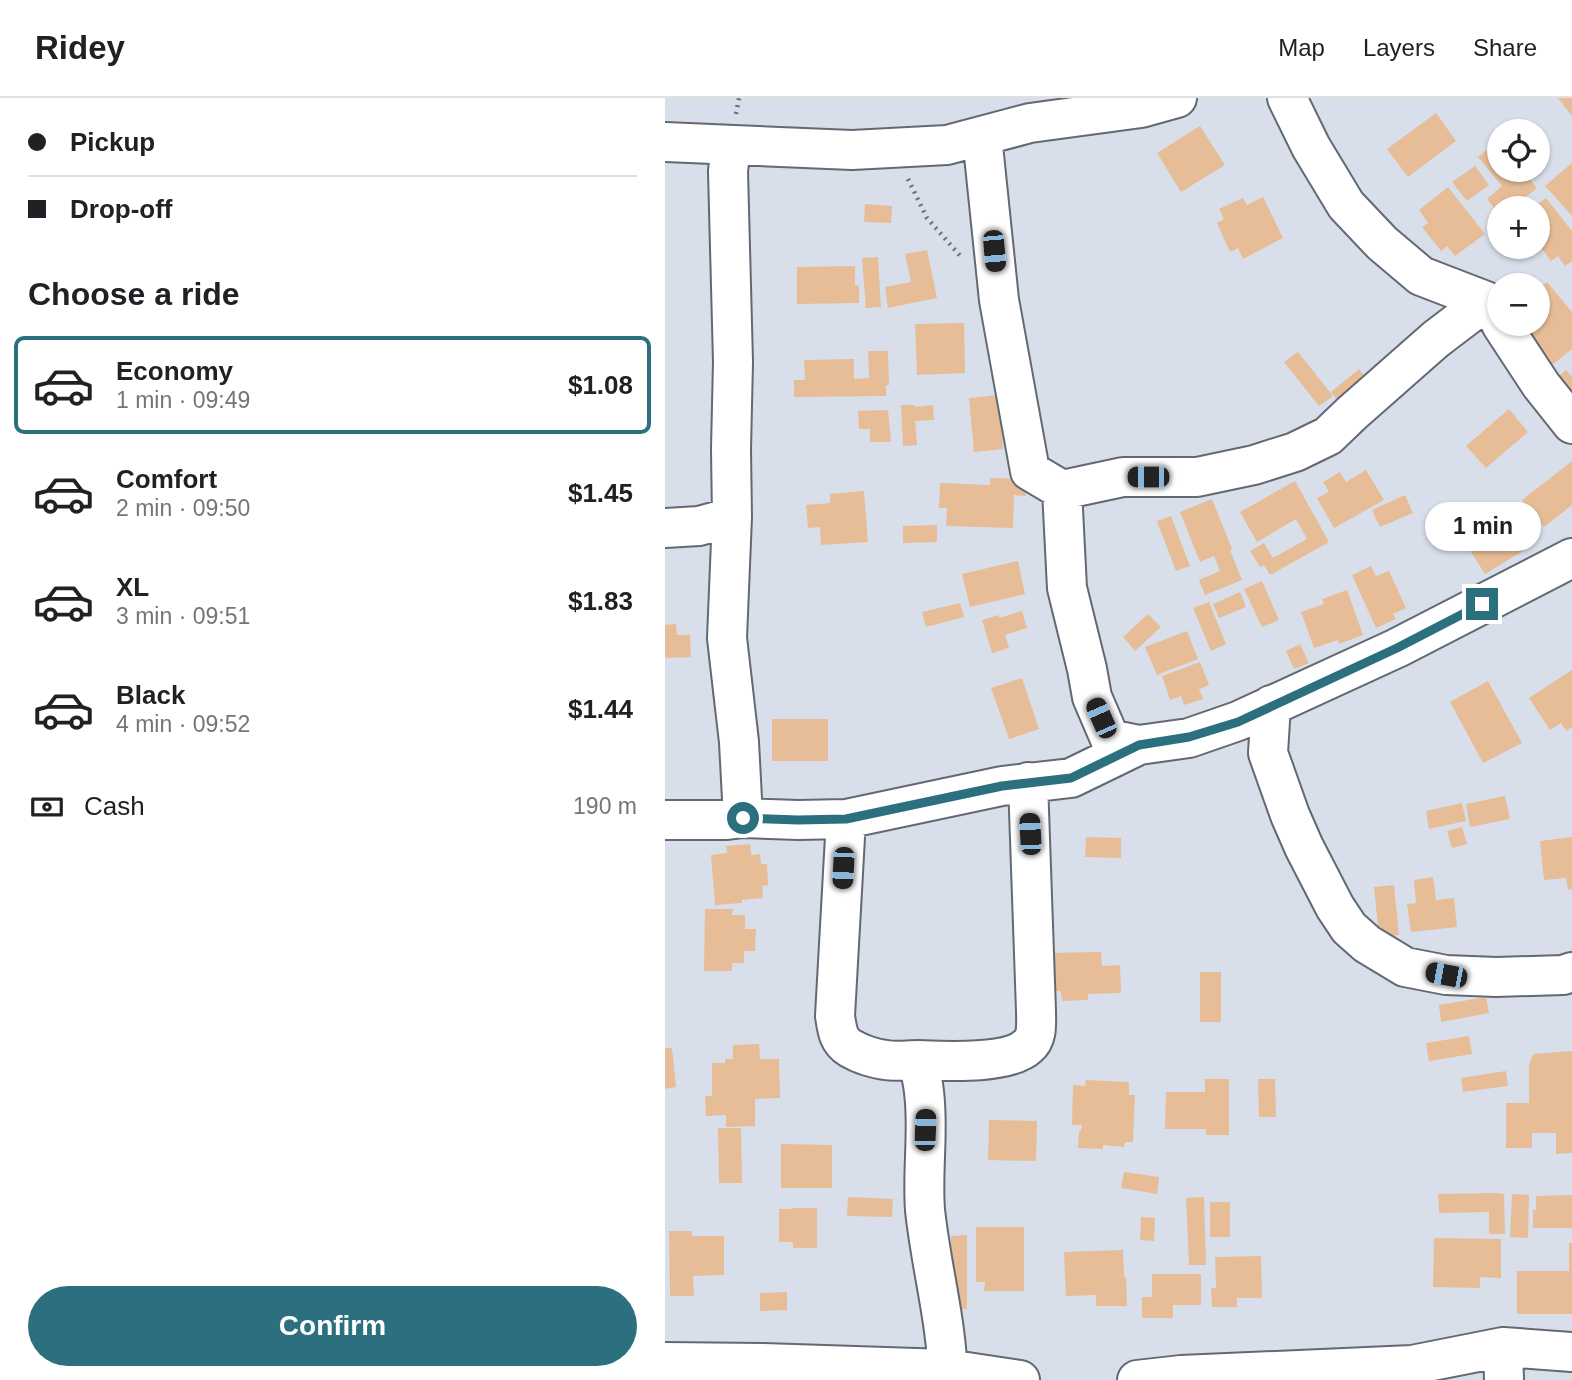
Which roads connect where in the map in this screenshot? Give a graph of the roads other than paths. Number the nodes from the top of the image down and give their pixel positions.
1 (1177, 98) edge
2 (1287, 98) edge
3 (982, 136) junction
4 (665, 142) edge
5 (731, 145) junction
6 (1487, 311) edge
7 (1487, 319) edge
8 (1509, 336) edge
9 (1572, 424) edge
10 (1062, 490) junction
11 (733, 517) junction
12 (665, 528) edge
13 (1572, 558) edge
14 (1271, 705) junction
15 (1139, 745) junction
16 (1028, 782) junction
17 (743, 818) junction
18 (846, 819) junction
19 (665, 820) edge
20 (1572, 972) edge
21 (918, 1060) junction
22 (1572, 1352) edge
23 (1504, 1364) edge
24 (676, 1371) edge
25 (948, 1375) edge
26 (1020, 1380) edge
27 (1137, 1380) edge

1 - 3 street
2 - 6 street
3 - 5 street
3 - 10 street
4 - 5 street
5 - 11 street
7 - 10 street
8 - 9 street
10 - 15 street
11 - 12 street
11 - 17 street
13 - 14 street
14 - 15 street
14 - 20 street
15 - 16 street
16 - 18 street
16 - 21 street
17 - 18 street
17 - 19 street
18 - 21 street
21 - 25 street
22 - 23 street
23 - 27 street
24 - 25 street
25 - 26 street

